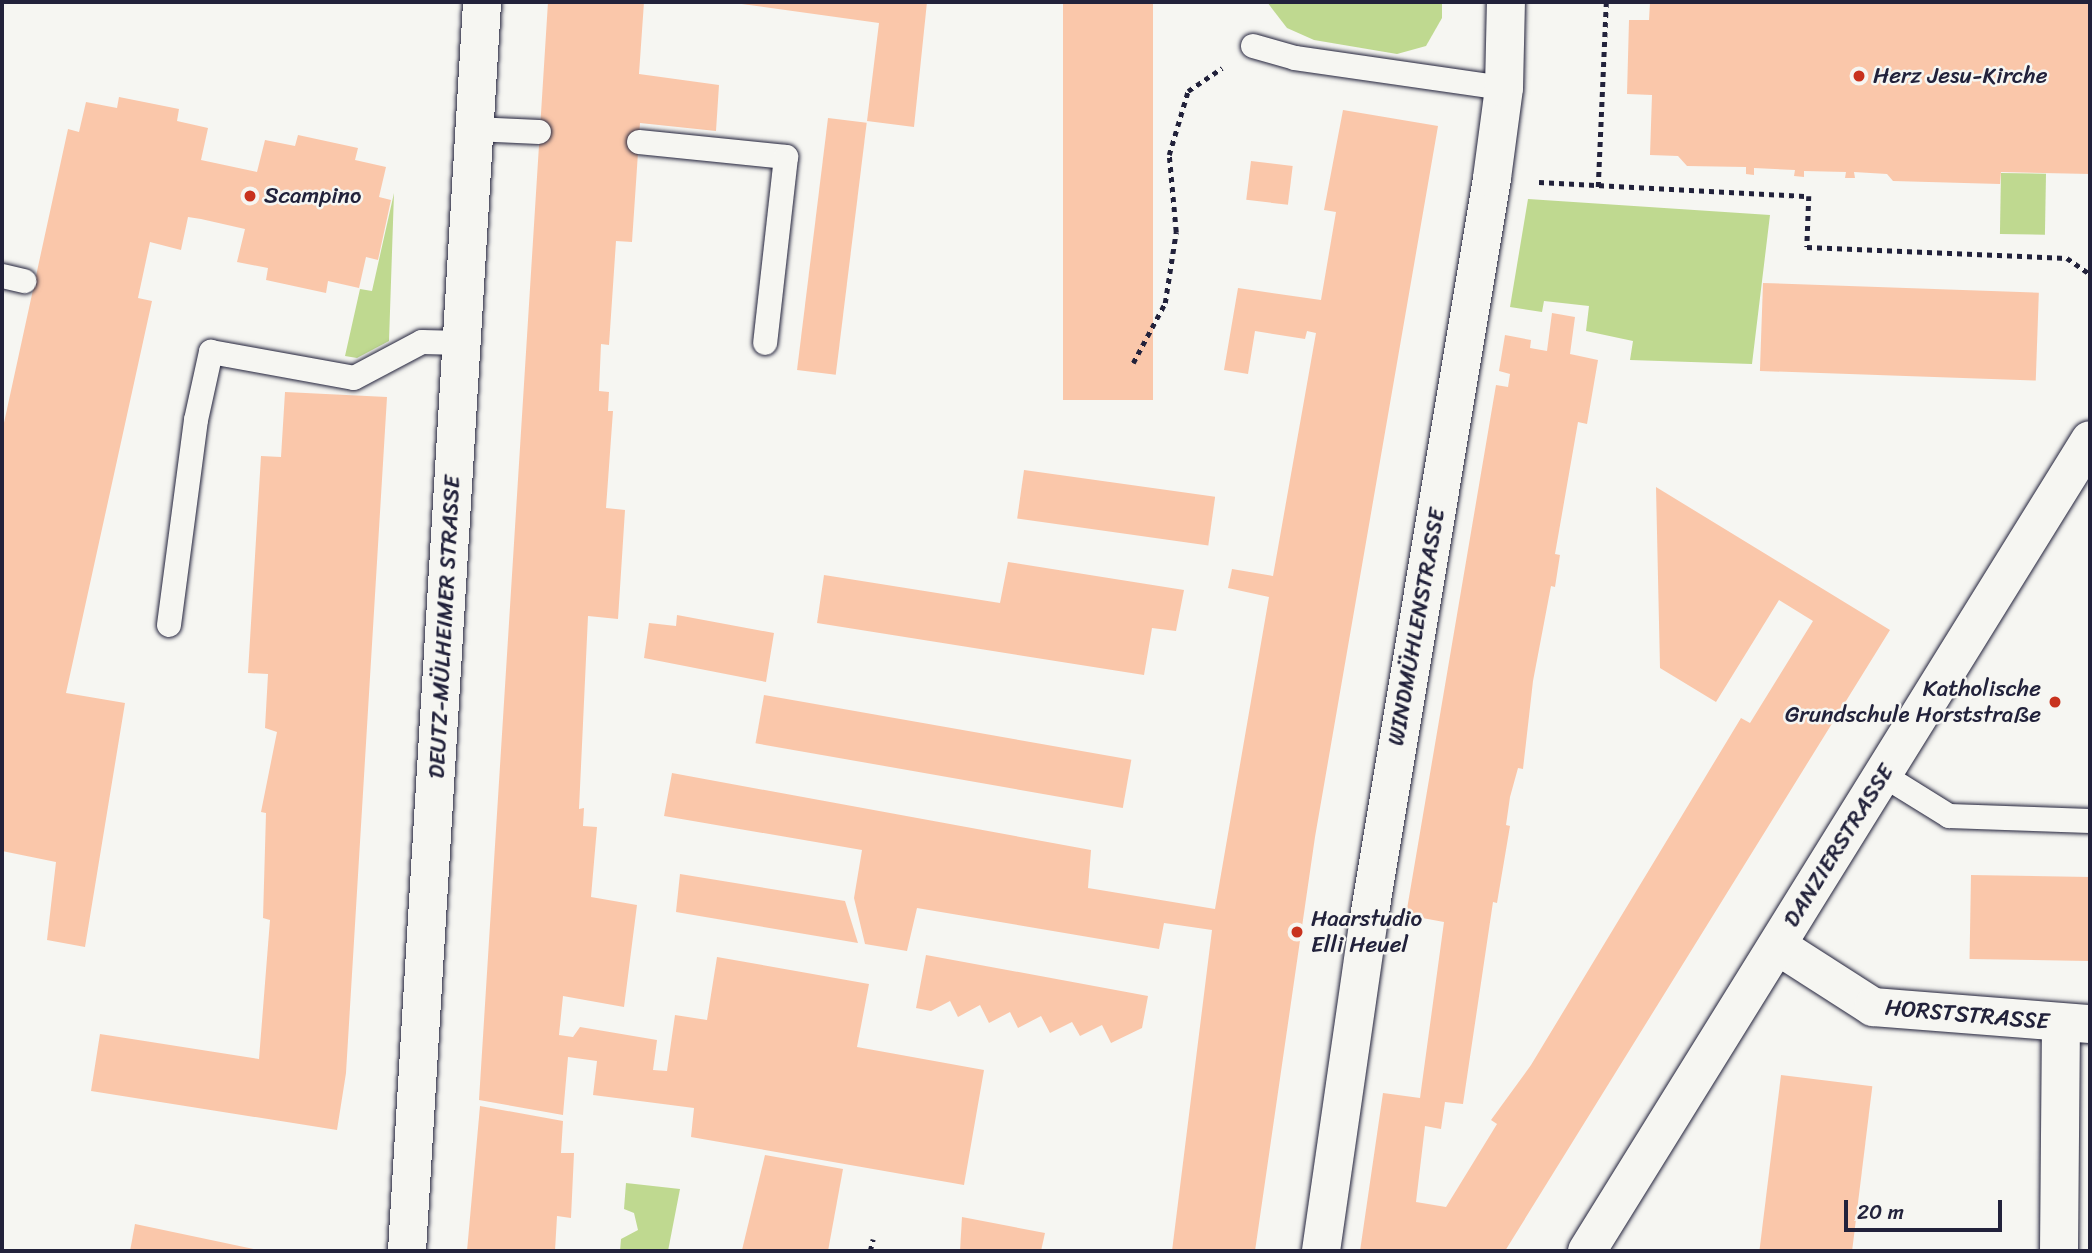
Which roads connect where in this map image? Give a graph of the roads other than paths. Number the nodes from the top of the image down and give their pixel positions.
1 (482, 2) edge
2 (1506, 2) edge
3 (1253, 46) road end
4 (1504, 88) junction
5 (474, 129) junction
6 (540, 132) dead end
7 (639, 142) dead end
8 (461, 343) junction
9 (765, 343) dead end
10 (2090, 440) edge
11 (169, 625) dead end
12 (1883, 775) junction
13 (2090, 821) edge
14 (1778, 946) junction
15 (2075, 1024) edge
16 (407, 1251) edge
17 (1321, 1251) edge
18 (1587, 1251) edge
19 (2059, 1251) edge

1 - 5 street, DEUTZ-MÜLHEIMER STRASSE
2 - 4 street, WINDMÜHLENSTRASSE
3 - 4 lane
4 - 17 street, WINDMÜHLENSTRASSE
5 - 6 lane
5 - 8 street, DEUTZ-MÜLHEIMER STRASSE
7 - 9 lane
8 - 11 lane
8 - 16 street, DEUTZ-MÜLHEIMER STRASSE
10 - 12 street, DANZIERSTRASSE
12 - 13 lane
12 - 14 street, DANZIERSTRASSE
14 - 15 street, HORSTSTRASSE
14 - 18 street, DANZIERSTRASSE
15 - 19 street

